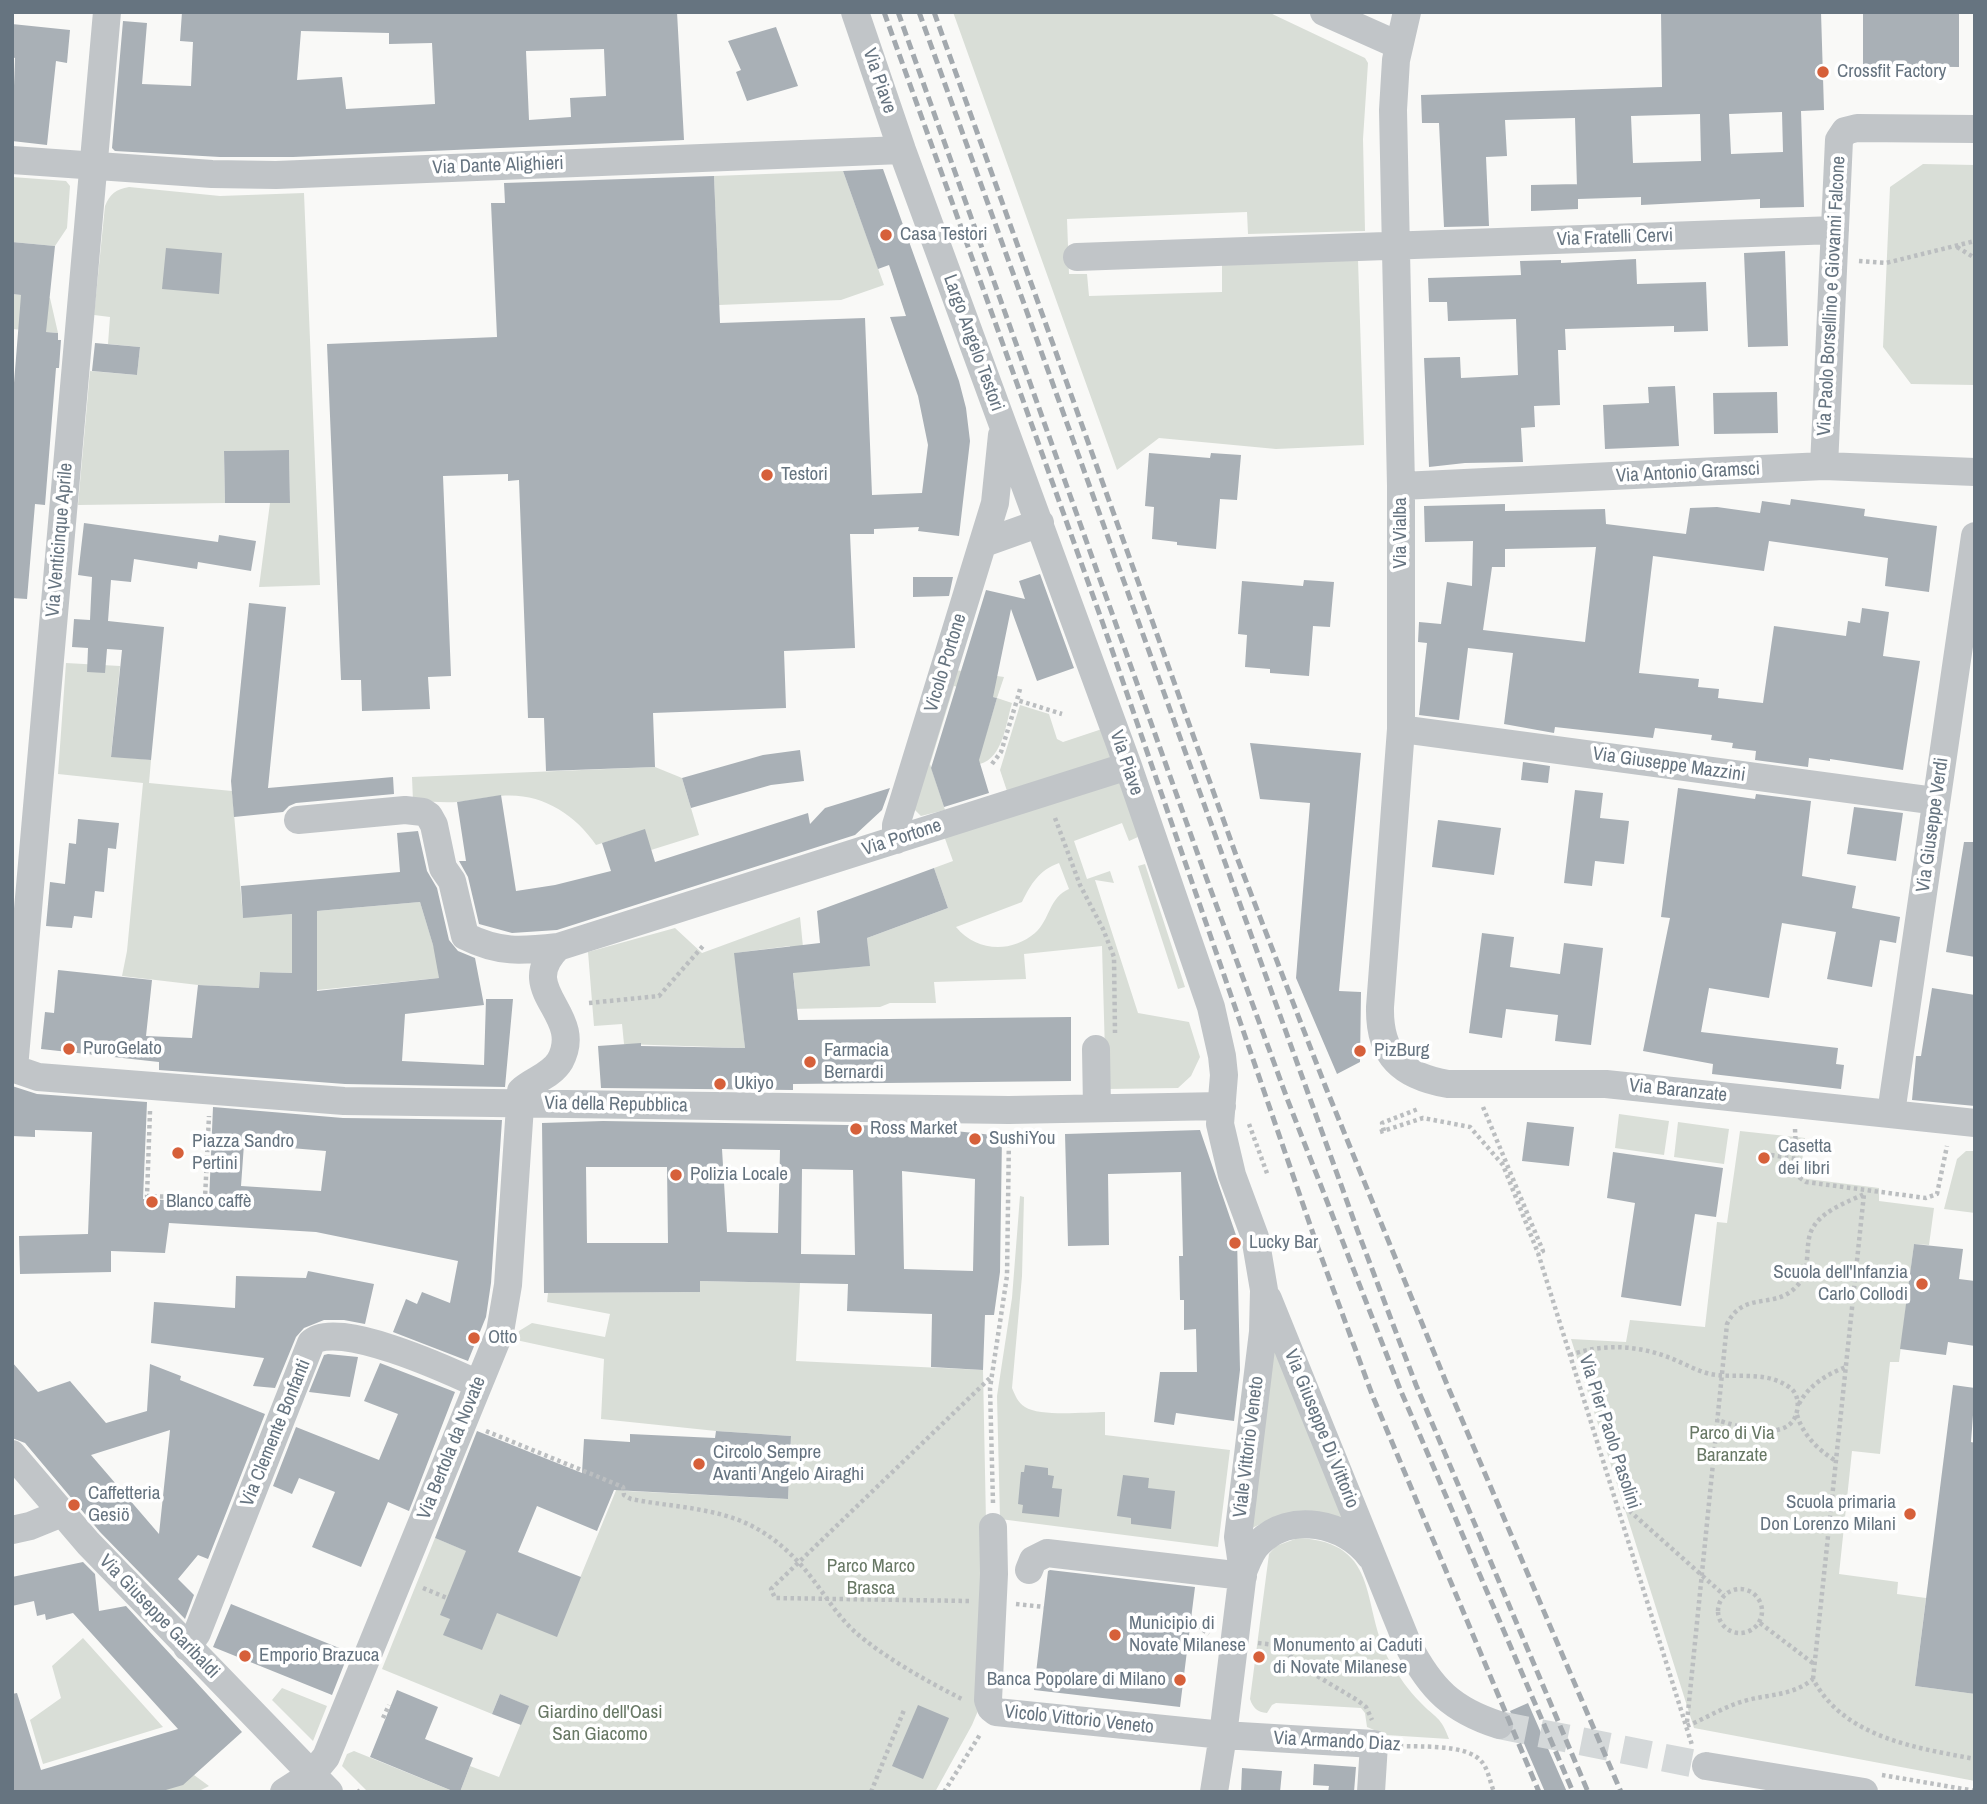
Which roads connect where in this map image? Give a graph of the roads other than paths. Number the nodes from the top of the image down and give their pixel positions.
1 (107, 12) edge
2 (855, 12) edge
3 (1324, 12) edge
4 (1407, 12) edge
5 (1398, 45) junction
6 (1975, 129) edge
7 (902, 150) junction
8 (12, 160) edge
9 (94, 166) junction
10 (1835, 230) junction
11 (1396, 247) junction
12 (1077, 257) dead end
13 (1003, 426) junction
14 (1824, 466) junction
15 (1975, 472) edge
16 (1401, 486) junction
17 (1040, 523) junction
18 (1975, 536) edge
19 (984, 542) junction
20 (1401, 729) junction
21 (1128, 766) junction
22 (1937, 801) junction
23 (298, 820) dead end
24 (896, 840) junction
25 (558, 947) junction
26 (1106, 1044) road end
27 (1389, 1053) joint
28 (13, 1068) edge
29 (519, 1103) junction
30 (1222, 1106) junction
31 (1097, 1108) junction
32 (1891, 1113) junction
33 (1975, 1123) edge
34 (1264, 1290) junction
35 (478, 1384) junction
36 (12, 1454) edge
37 (62, 1513) junction
38 (993, 1527) road end
39 (12, 1530) edge
40 (1378, 1567) junction
41 (1029, 1570) dead end
42 (1243, 1574) junction
43 (187, 1647) junction
44 (1499, 1725) tunnel mouth
45 (1223, 1735) junction
46 (1700, 1758) tunnel mouth
47 (320, 1783) edge
48 (284, 1792) edge
49 (1214, 1792) edge
50 (1371, 1792) edge
51 (1864, 1792) edge

1 - 9 street, Via Venticinque Aprile
2 - 7 street, Via Piave
3 - 5 street
4 - 5 street, Via Vialba
5 - 11 street, Via Vialba
6 - 10 street, Via Paolo Borsellino e Giovanni Falcone
7 - 9 street, Via Dante Alighieri
7 - 13 street, Largo Angelo Testori
8 - 9 street, Via Dante Alighieri
9 - 28 street, Via Venticinque Aprile
10 - 11 street, Via Fratelli Cervi
10 - 14 street, Via Paolo Borsellino e Giovanni Falcone
11 - 12 street, Via Fratelli Cervi
11 - 16 street, Via Vialba
13 - 17 street, Via Piave
13 - 19 street, Largo Angelo Testori
14 - 15 street, Via Antonio Gramsci
14 - 16 street, Via Antonio Gramsci
16 - 20 street, Via Vialba
17 - 19 street
17 - 21 street, Via Piave
18 - 22 street, Via Giuseppe Verdi
19 - 24 street, Vicolo Portone
20 - 22 street, Via Giuseppe Mazzini
20 - 27 street, Via Vialba
21 - 24 street, Via Portone
21 - 30 street, Via Piave
22 - 32 street, Via Giuseppe Verdi
23 - 25 street, Via Portone
24 - 25 street, Via Portone
25 - 29 street
26 - 31 street
27 - 32 street, Via Baranzate
28 - 29 street, Via della Repubblica
29 - 31 street, Via della Repubblica
29 - 35 street, Via Bertola da Novate
30 - 31 street, Via della Repubblica
30 - 34 street, Viale Vittorio Veneto
32 - 33 street, Via Baranzate
34 - 40 street, Via Giuseppe Di Vittorio
34 - 42 street, Viale Vittorio Veneto
35 - 43 street, Via Clemente Bonfanti
35 - 47 street, Via Bertola da Novate
36 - 37 street, Via Giuseppe Garibaldi
37 - 39 street
37 - 43 street, Via Giuseppe Garibaldi
38 - 45 street, Vicolo Vittorio Veneto
40 - 42 street, Via Giuseppe Di Vittorio
40 - 44 street, Via Giuseppe Di Vittorio
41 - 42 street
42 - 45 street, Viale Vittorio Veneto
43 - 47 street, Via Giuseppe Garibaldi
45 - 49 street, Viale Vittorio Veneto
45 - 50 street, Via Armando Diaz
46 - 51 street
47 - 48 street

